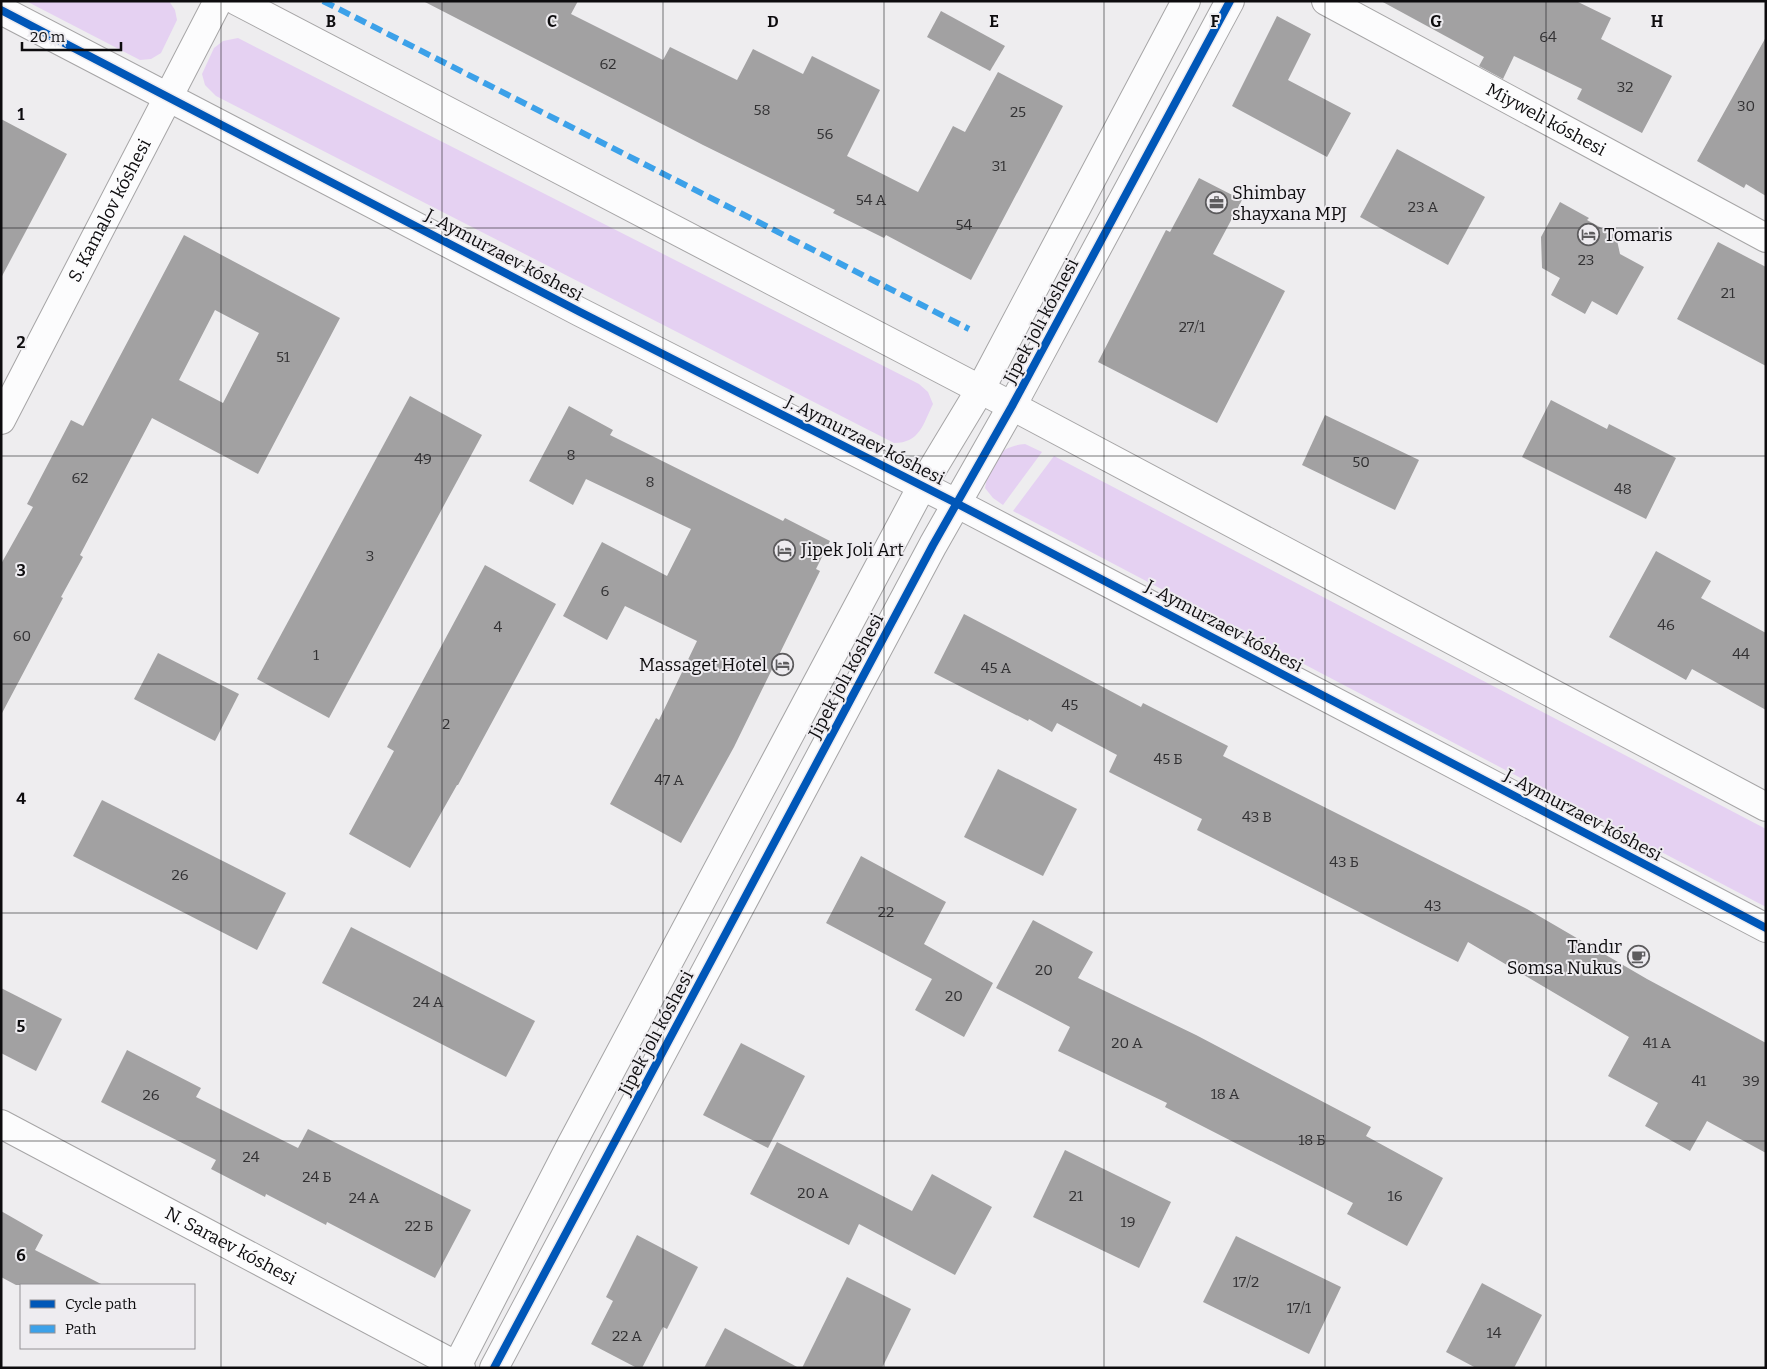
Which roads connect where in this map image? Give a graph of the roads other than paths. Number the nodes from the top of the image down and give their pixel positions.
1 (218, 1) edge
2 (237, 1) edge
3 (1186, 1) edge
4 (1230, 1) edge
5 (1326, 1) edge
6 (1, 10) edge
7 (170, 97) junction
8 (1766, 238) edge
9 (980, 390) junction
10 (1012, 406) junction
11 (1, 420) edge
12 (922, 486) junction
13 (956, 503) junction
14 (1766, 808) edge
15 (1766, 928) edge
16 (1, 1124) edge
17 (458, 1367) edge
18 (494, 1368) edge

1 - 7 street, S. Kamalov kóshesi
2 - 9 street
3 - 9 street, Jipek jolı kóshesi
4 - 10 street, Jipek jolı kóshesi
5 - 8 street, Miyweli kóshesi
6 - 7 street, J. Aymurzaev kóshesi
7 - 11 street, S. Kamalov kóshesi
7 - 12 street, J. Aymurzaev kóshesi
9 - 10 street
9 - 12 street, Jipek jolı kóshesi
10 - 13 street, Jipek jolı kóshesi
10 - 14 street
12 - 13 street, J. Aymurzaev kóshesi
12 - 17 street, Jipek jolı kóshesi
13 - 15 street, J. Aymurzaev kóshesi
13 - 18 street, Jipek jolı kóshesi
16 - 17 street, N. Saraev kóshesi

